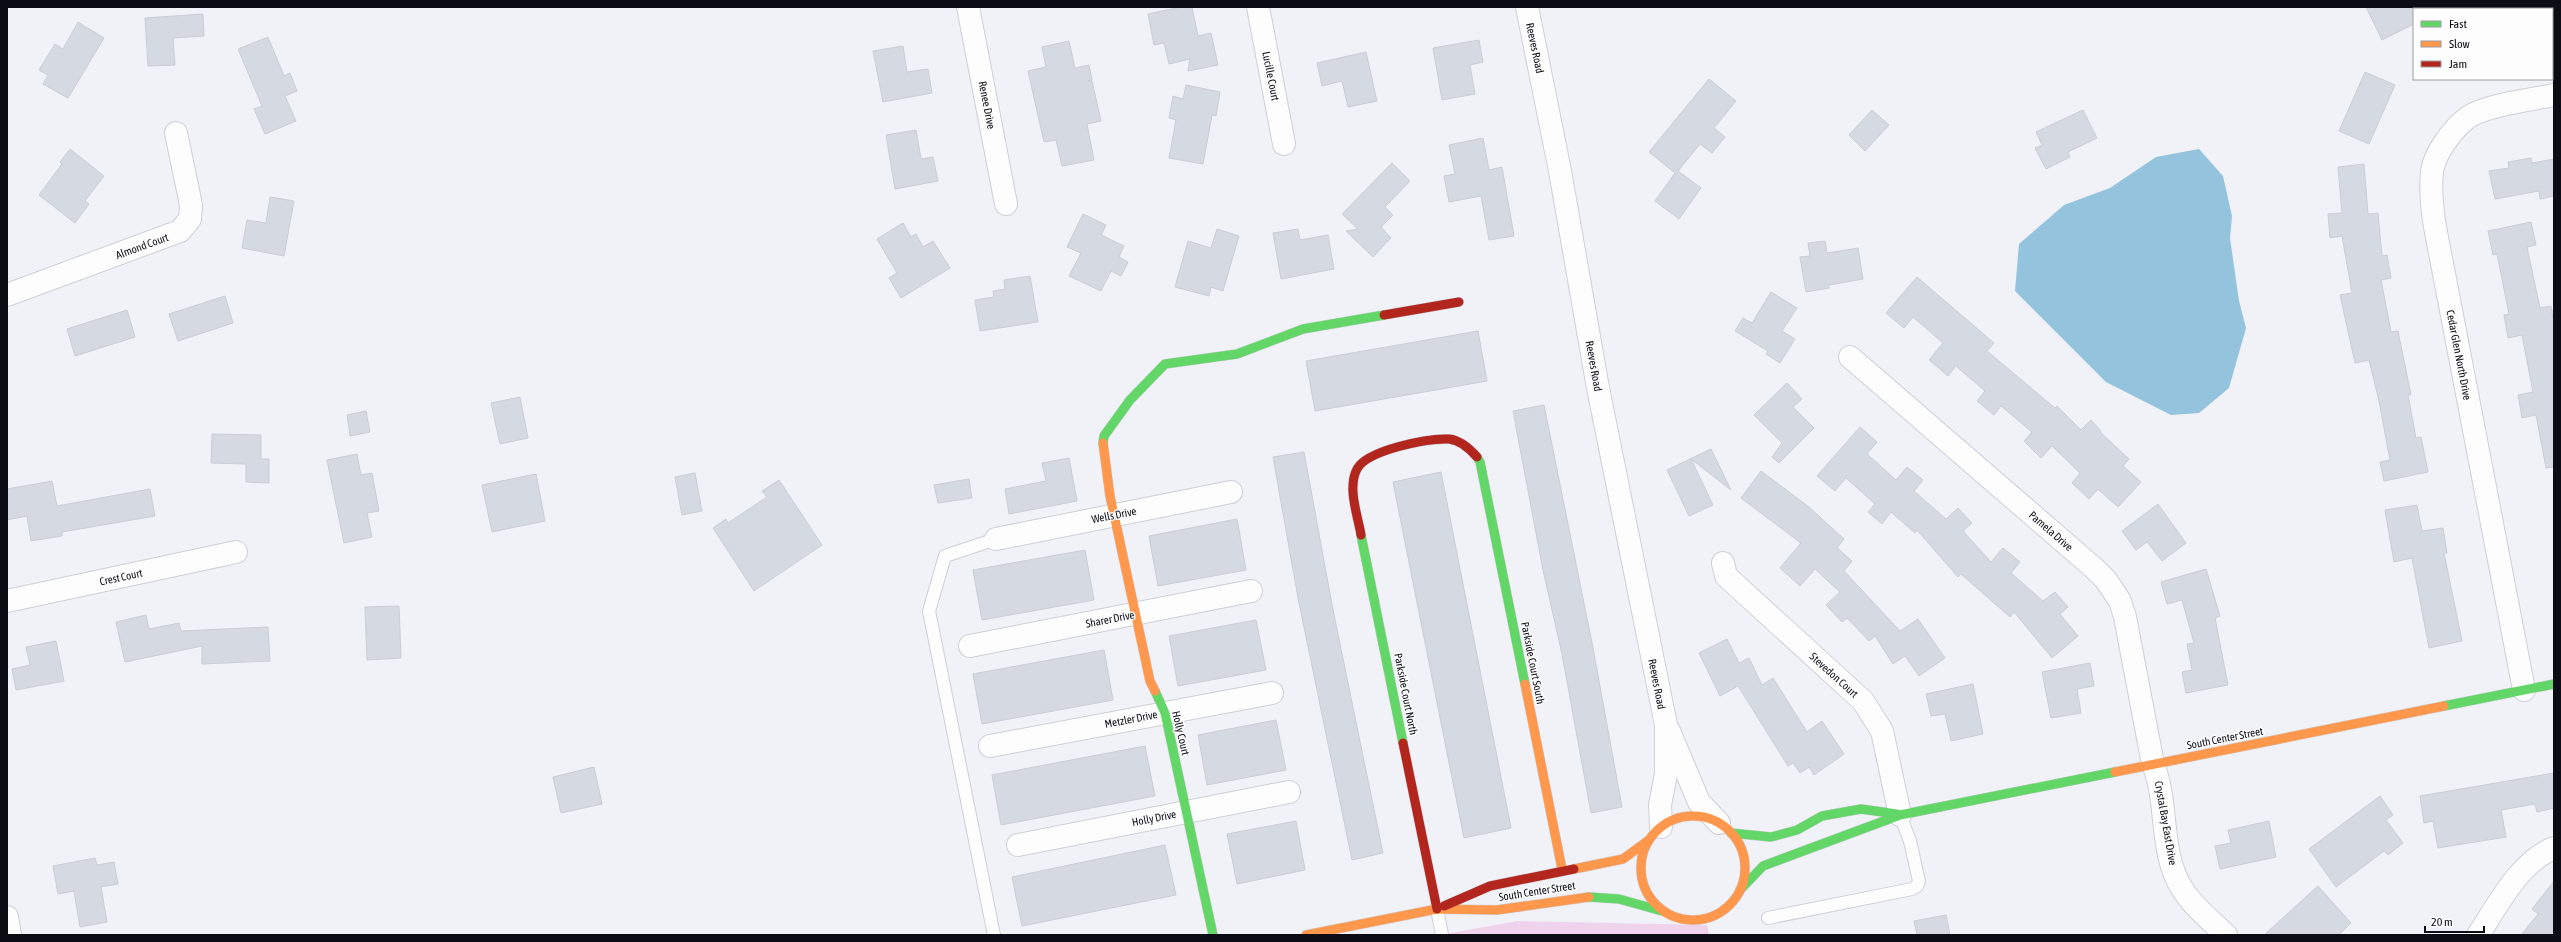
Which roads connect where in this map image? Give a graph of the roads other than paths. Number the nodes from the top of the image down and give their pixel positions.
1 (968, 7) edge
2 (1258, 7) edge
3 (1527, 7) edge
4 (2554, 95) edge
5 (176, 133) dead end
6 (1284, 144) dead end
7 (1006, 204) dead end
8 (7, 296) edge
9 (1459, 302) dead end
10 (1850, 357) dead end
11 (1480, 462) joint
12 (1231, 492) dead end
13 (1114, 515) junction
14 (996, 539) joint
15 (236, 552) dead end
16 (1722, 563) dead end
17 (1251, 591) dead end
18 (7, 601) edge
19 (1137, 614) junction
20 (970, 646) dead end
21 (2554, 684) edge
22 (2524, 690) junction
23 (1272, 693) dead end
24 (1165, 713) junction
25 (1666, 725) junction
26 (990, 746) dead end
27 (2153, 764) junction
28 (1289, 792) dead end
29 (1187, 812) junction
30 (1900, 815) junction
31 (1725, 828) junction
32 (1655, 834) junction
33 (1018, 845) dead end
34 (2554, 848) edge
35 (1562, 870) junction
36 (1740, 890) junction
37 (1437, 909) junction
38 (1662, 911) junction
39 (7, 917) edge
40 (1768, 918) dead end
41 (10, 935) edge
42 (994, 935) edge
43 (1213, 935) edge
44 (1306, 935) edge
45 (1442, 935) edge
46 (2226, 935) edge
47 (2478, 935) edge

1 - 7 street, Renee Drive
2 - 6 street, Lucille Court
3 - 25 street, Reeves Road
4 - 22 street, Cedar Glen North Drive
5 - 8 street, Almond Court
9 - 13 main road, Holly Court
10 - 27 street, Pamela Drive
11 - 35 main road, Parkside Court South
11 - 37 main road, Parkside Court North
12 - 13 street, Wells Drive
13 - 14 street, Wells Drive
13 - 19 main road, Holly Court
14 - 42 lane
15 - 18 street, Crest Court
16 - 30 street, Stevedon Court
17 - 19 street, Sharer Drive
19 - 20 street, Sharer Drive
19 - 24 main road, Holly Court
21 - 22 main road, South Center Street
22 - 27 main road, South Center Street
23 - 24 street, Metzler Drive
24 - 26 street, Metzler Drive
24 - 29 main road, Holly Court
25 - 31 street, Reeves Road
25 - 32 street, Reeves Road
27 - 30 main road, South Center Street
27 - 46 street, Crystal Bay East Drive
28 - 29 street, Holly Drive
29 - 33 street, Holly Drive
29 - 43 main road, Holly Court
30 - 31 main road, South Center Street
30 - 36 main road, South Center Street
30 - 40 lane
31 - 32 main road
31 - 36 main road
32 - 35 main road, South Center Street
32 - 38 main road
34 - 47 street
35 - 37 main road, South Center Street
36 - 38 main road
37 - 38 main road, South Center Street
37 - 44 main road, South Center Street
37 - 45 lane
39 - 41 street

